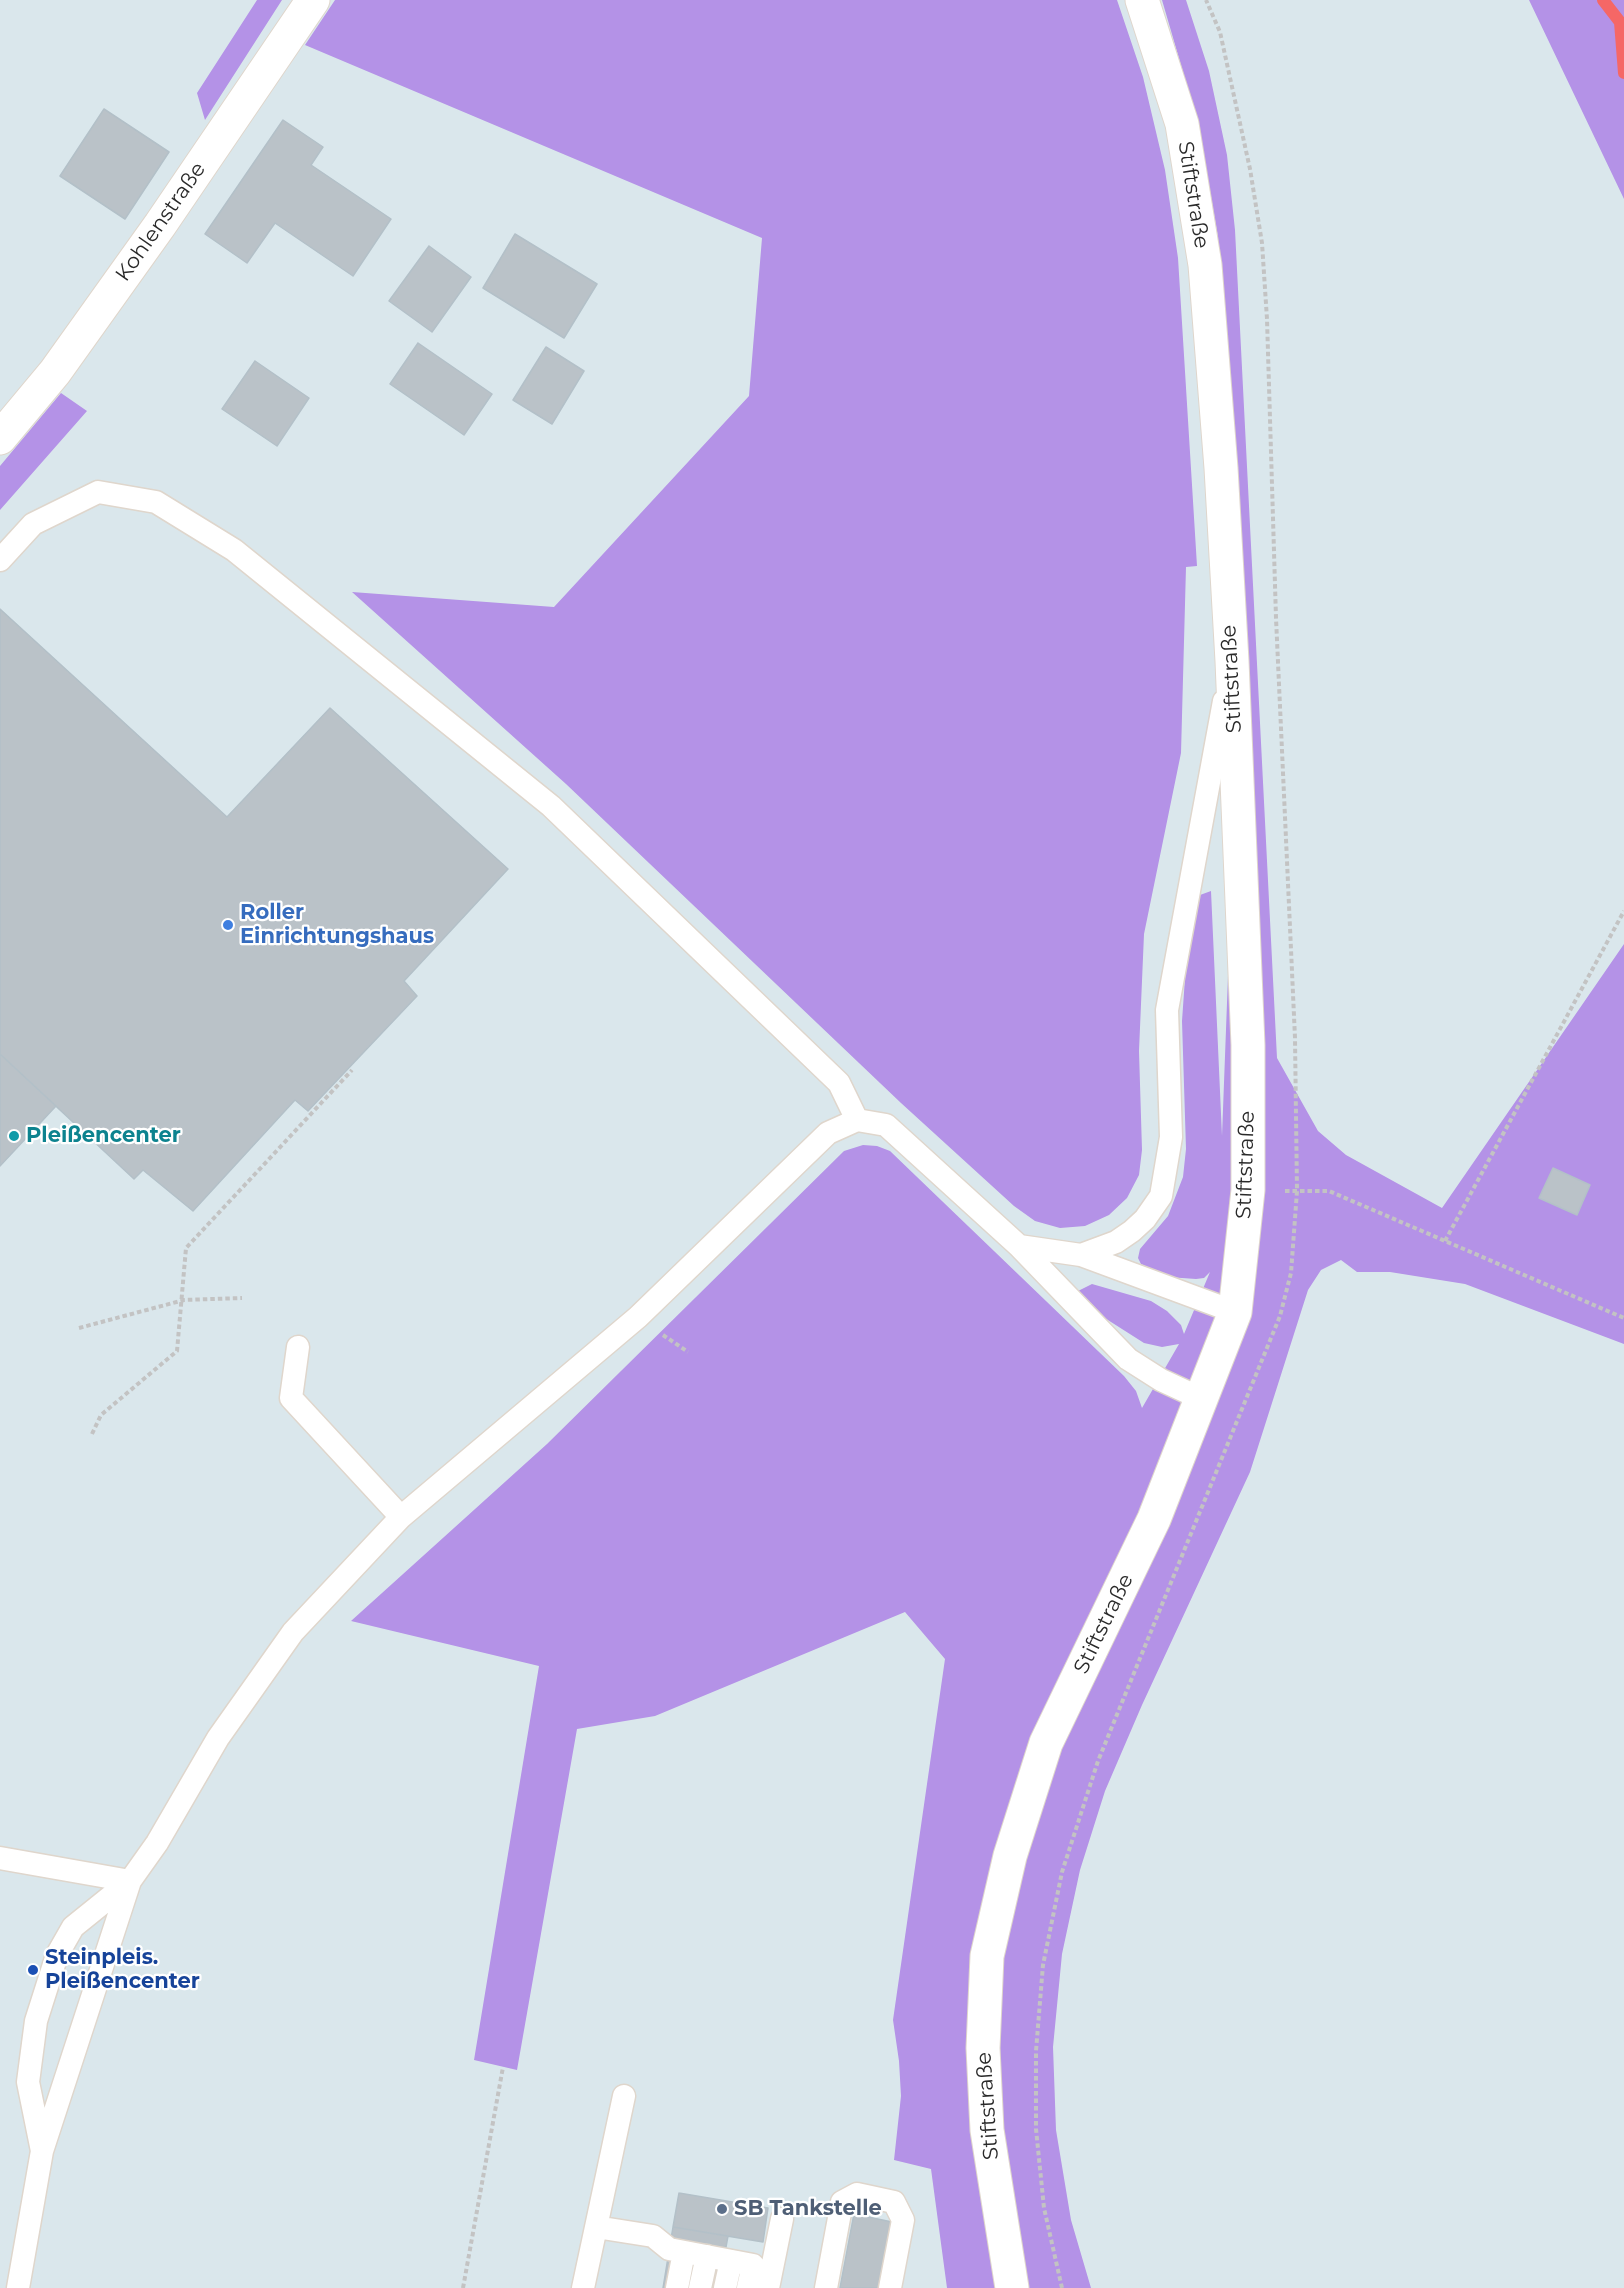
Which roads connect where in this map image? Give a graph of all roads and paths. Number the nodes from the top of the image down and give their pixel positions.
1 (313, 0) edge
2 (1142, 0) edge
3 (1206, 0) edge
4 (0, 438) edge
5 (0, 560) edge
6 (1232, 662) junction
7 (1624, 911) edge
8 (352, 1070) dead end
9 (857, 1120) junction
10 (1248, 1190) junction
11 (1298, 1191) junction
12 (1445, 1241) junction
13 (1019, 1246) junction
14 (1081, 1255) junction
15 (242, 1298) dead end
16 (184, 1300) junction
17 (1235, 1312) junction
18 (1624, 1318) edge
19 (78, 1328) dead end
20 (298, 1347) dead end
21 (1202, 1399) junction
22 (92, 1434) dead end
23 (401, 1517) junction
24 (0, 1858) edge
25 (130, 1881) junction
26 (503, 2067) dead end
27 (624, 2096) dead end
28 (42, 2151) junction
29 (782, 2219) dead end
30 (596, 2227) junction
31 (684, 2252) junction
32 (707, 2256) junction
33 (731, 2261) junction
34 (18, 2288) edge
35 (463, 2288) edge
36 (583, 2288) edge
37 (677, 2288) edge
38 (700, 2288) edge
39 (725, 2288) edge
40 (748, 2288) edge
41 (768, 2288) edge
42 (826, 2288) edge
43 (890, 2288) edge
44 (1012, 2288) edge
45 (1062, 2288) edge

1 - 4 main road, Kohlenstraße
2 - 6 main road, Stiftstraße
3 - 11 path
5 - 9 lane
6 - 10 main road, Stiftstraße
6 - 14 lane
7 - 12 path
8 - 16 path
9 - 13 lane
9 - 23 lane
10 - 11 path
10 - 17 main road, Stiftstraße
11 - 12 path
11 - 45 path
12 - 18 path
13 - 14 lane
13 - 21 lane
14 - 17 lane
15 - 16 path
16 - 19 path
16 - 22 path
17 - 21 main road, Stiftstraße
20 - 23 lane
21 - 44 main road, Stiftstraße
23 - 25 lane
24 - 25 lane
25 - 28 lane
25 - 28 lane
26 - 35 path
27 - 30 lane
28 - 34 lane
29 - 41 lane
30 - 31 lane
30 - 36 lane
31 - 32 lane
31 - 37 lane
32 - 33 lane
32 - 38 lane
33 - 39 lane
33 - 40 lane
42 - 43 lane

